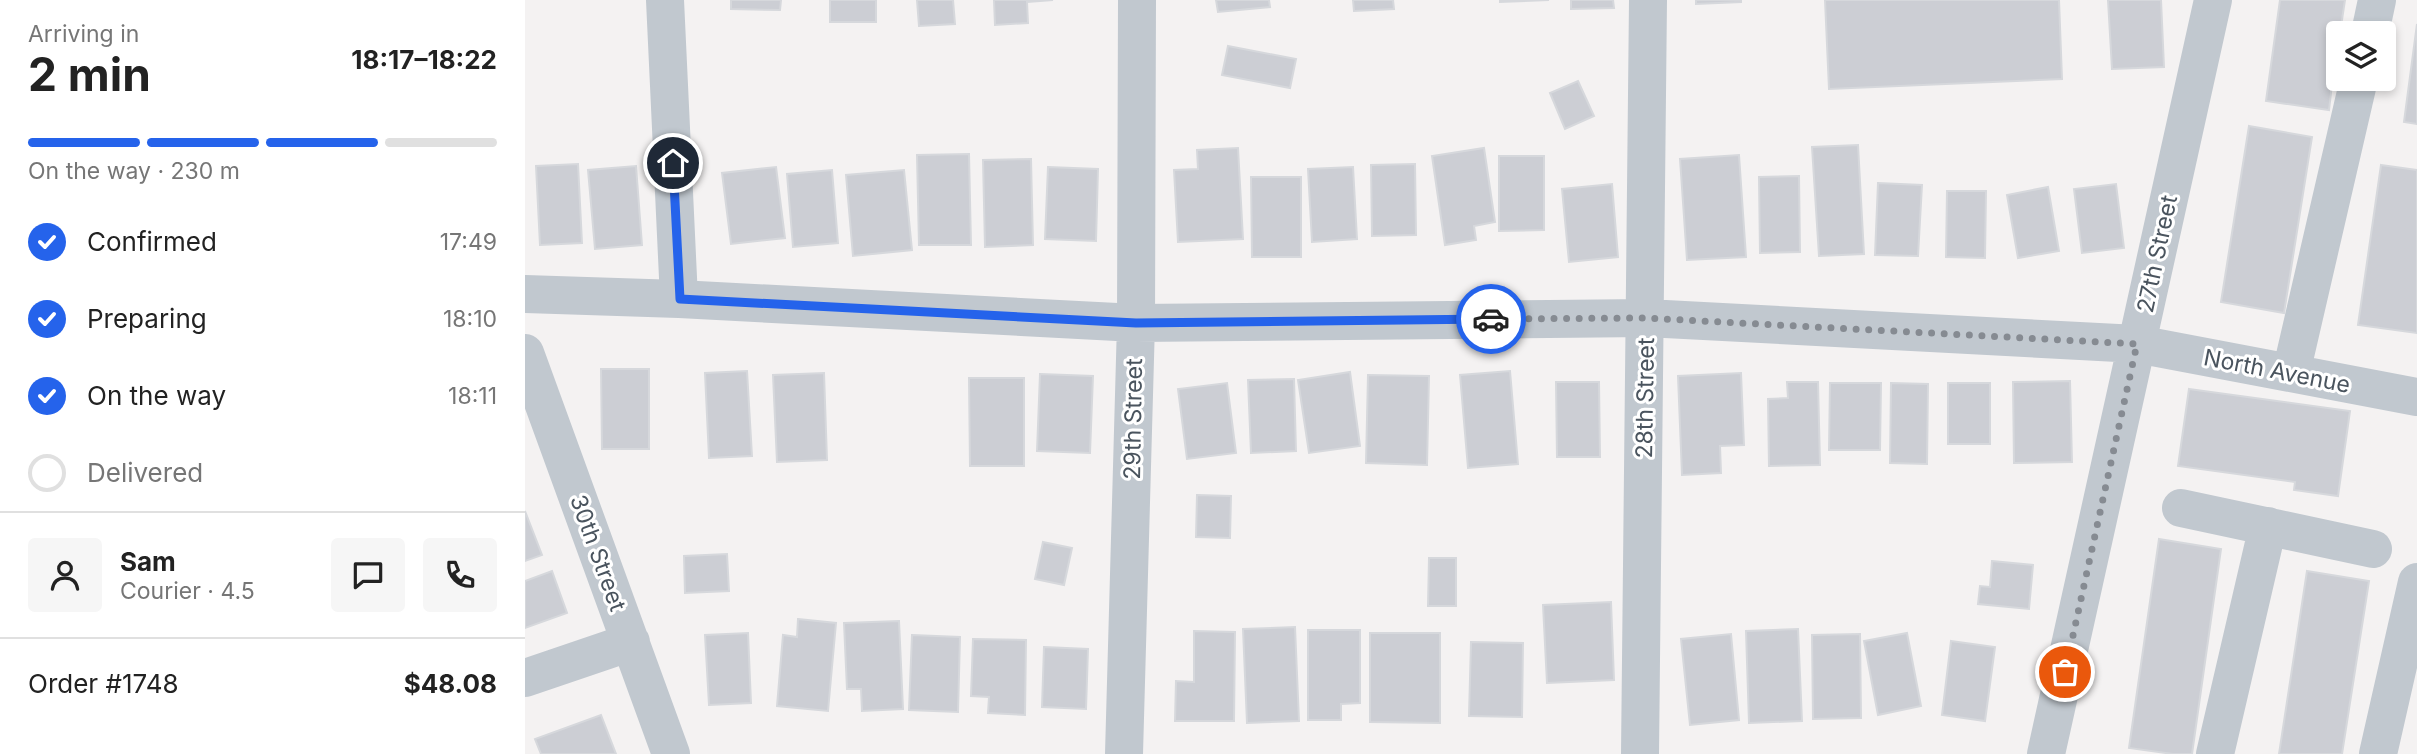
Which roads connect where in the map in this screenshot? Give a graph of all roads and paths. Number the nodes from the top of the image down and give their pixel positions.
1 (665, 0) edge
2 (1137, 0) edge
3 (1648, 0) edge
4 (2213, 0) edge
5 (2377, 0) edge
6 (2372, 21) edge
7 (2356, 91) edge
8 (525, 294) edge
9 (680, 299) junction
10 (1646, 318) junction
11 (1136, 323) junction
12 (2137, 344) junction
13 (525, 353) edge
14 (2291, 373) junction
15 (2417, 397) edge
16 (2181, 508) dead end
17 (2268, 526) junction
18 (2373, 549) dead end
19 (2417, 582) edge
20 (631, 642) junction
21 (525, 678) edge
22 (671, 754) edge
23 (1124, 754) edge
24 (1640, 754) edge
25 (2046, 754) edge
26 (2215, 754) edge
27 (2378, 754) edge

1 - 9 street
2 - 11 street, 29th Street
3 - 10 street, 28th Street
4 - 12 street, 27th Street
5 - 6 street
7 - 14 street
8 - 9 street, North Avenue
9 - 11 street, North Avenue
10 - 11 street, North Avenue
10 - 12 street, North Avenue
10 - 24 street, 28th Street
11 - 23 street, 29th Street
12 - 14 street, North Avenue
12 - 25 street, 27th Street
13 - 20 street, 30th Street
14 - 15 street, North Avenue
16 - 17 street
17 - 18 street
17 - 26 street
19 - 27 street
20 - 21 street
20 - 22 street, 30th Street

